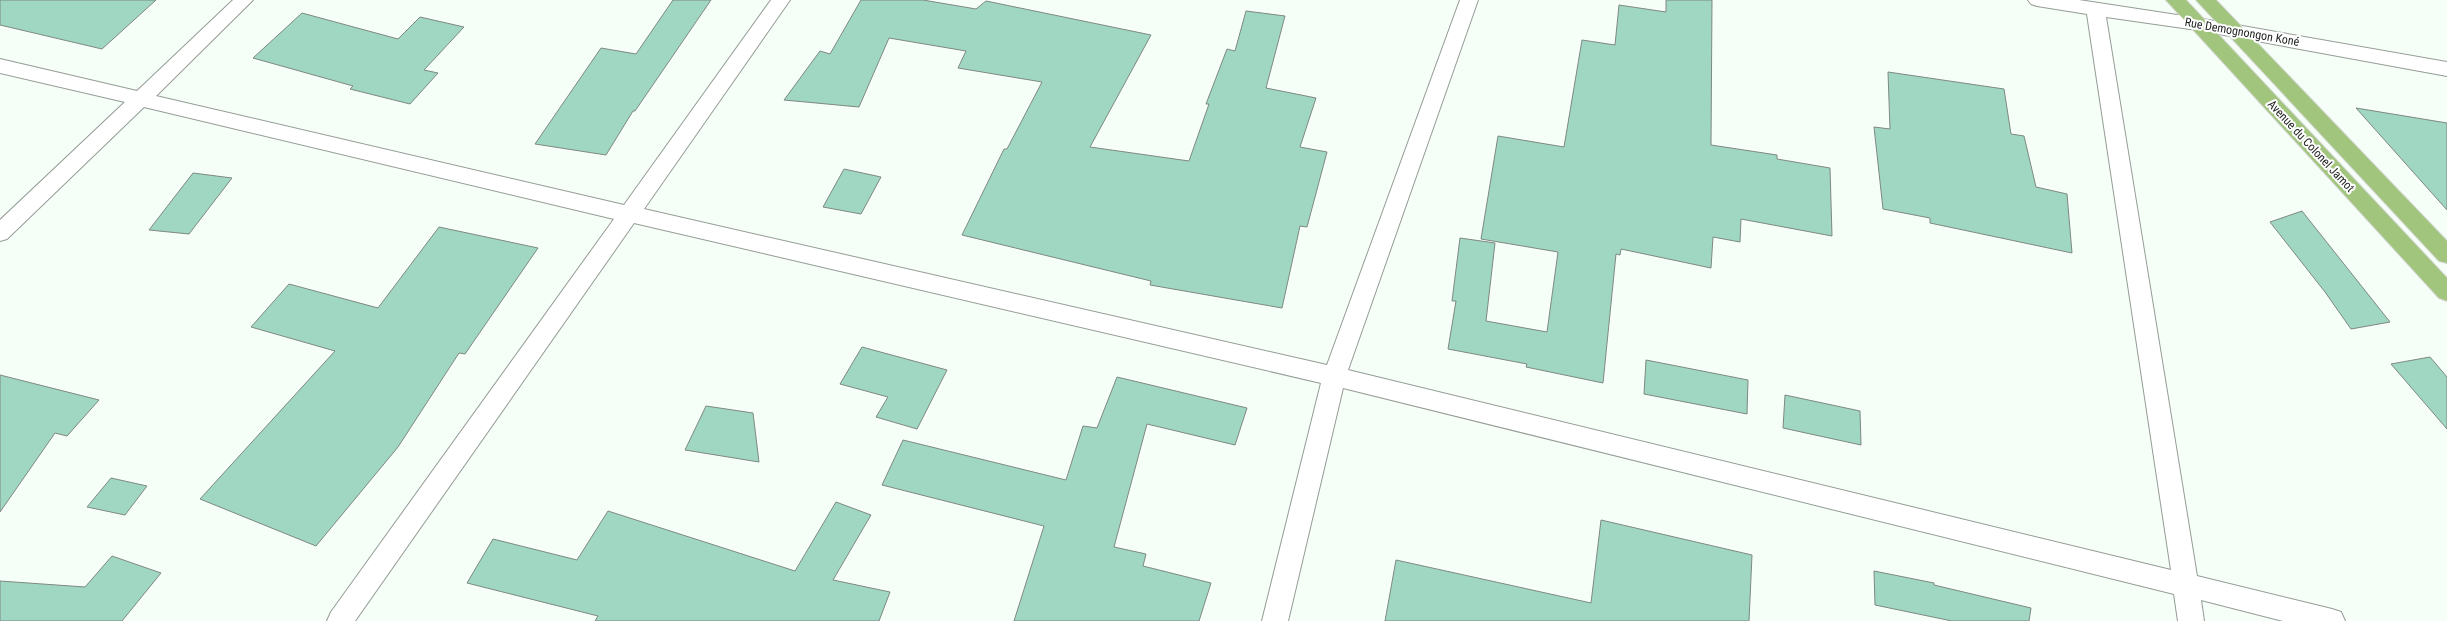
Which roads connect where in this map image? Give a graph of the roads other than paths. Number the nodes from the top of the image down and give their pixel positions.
1 (244, 0) edge
2 (781, 0) edge
3 (1469, 0) edge
4 (2037, 0) edge
5 (2175, 0) edge
6 (2205, 0) edge
7 (2096, 10) junction
8 (2197, 24) junction
9 (2233, 30) junction
10 (0, 66) edge
11 (2447, 69) edge
12 (141, 98) junction
13 (630, 214) junction
14 (0, 233) edge
15 (2447, 255) edge
16 (2447, 292) edge
17 (1334, 376) junction
18 (2186, 586) junction
19 (340, 621) edge
20 (1275, 621) edge
21 (2191, 621) edge
22 (2332, 621) edge

1 - 12 street
2 - 13 street
3 - 17 street
4 - 7 street, Rue Demognongon Koné
5 - 8 main road, Avenue du Colonel Jamot
6 - 9 main road, Avenue du Colonel Jamot
7 - 8 street, Rue Demognongon Koné
7 - 18 street
8 - 9 street, Rue Demognongon Koné
8 - 16 main road, Avenue du Colonel Jamot
9 - 11 street, Rue Demognongon Koné
9 - 15 main road, Avenue du Colonel Jamot
10 - 12 street
12 - 13 street
12 - 14 street
13 - 17 street
13 - 19 street
17 - 18 street
17 - 20 street
18 - 21 street
18 - 22 street

